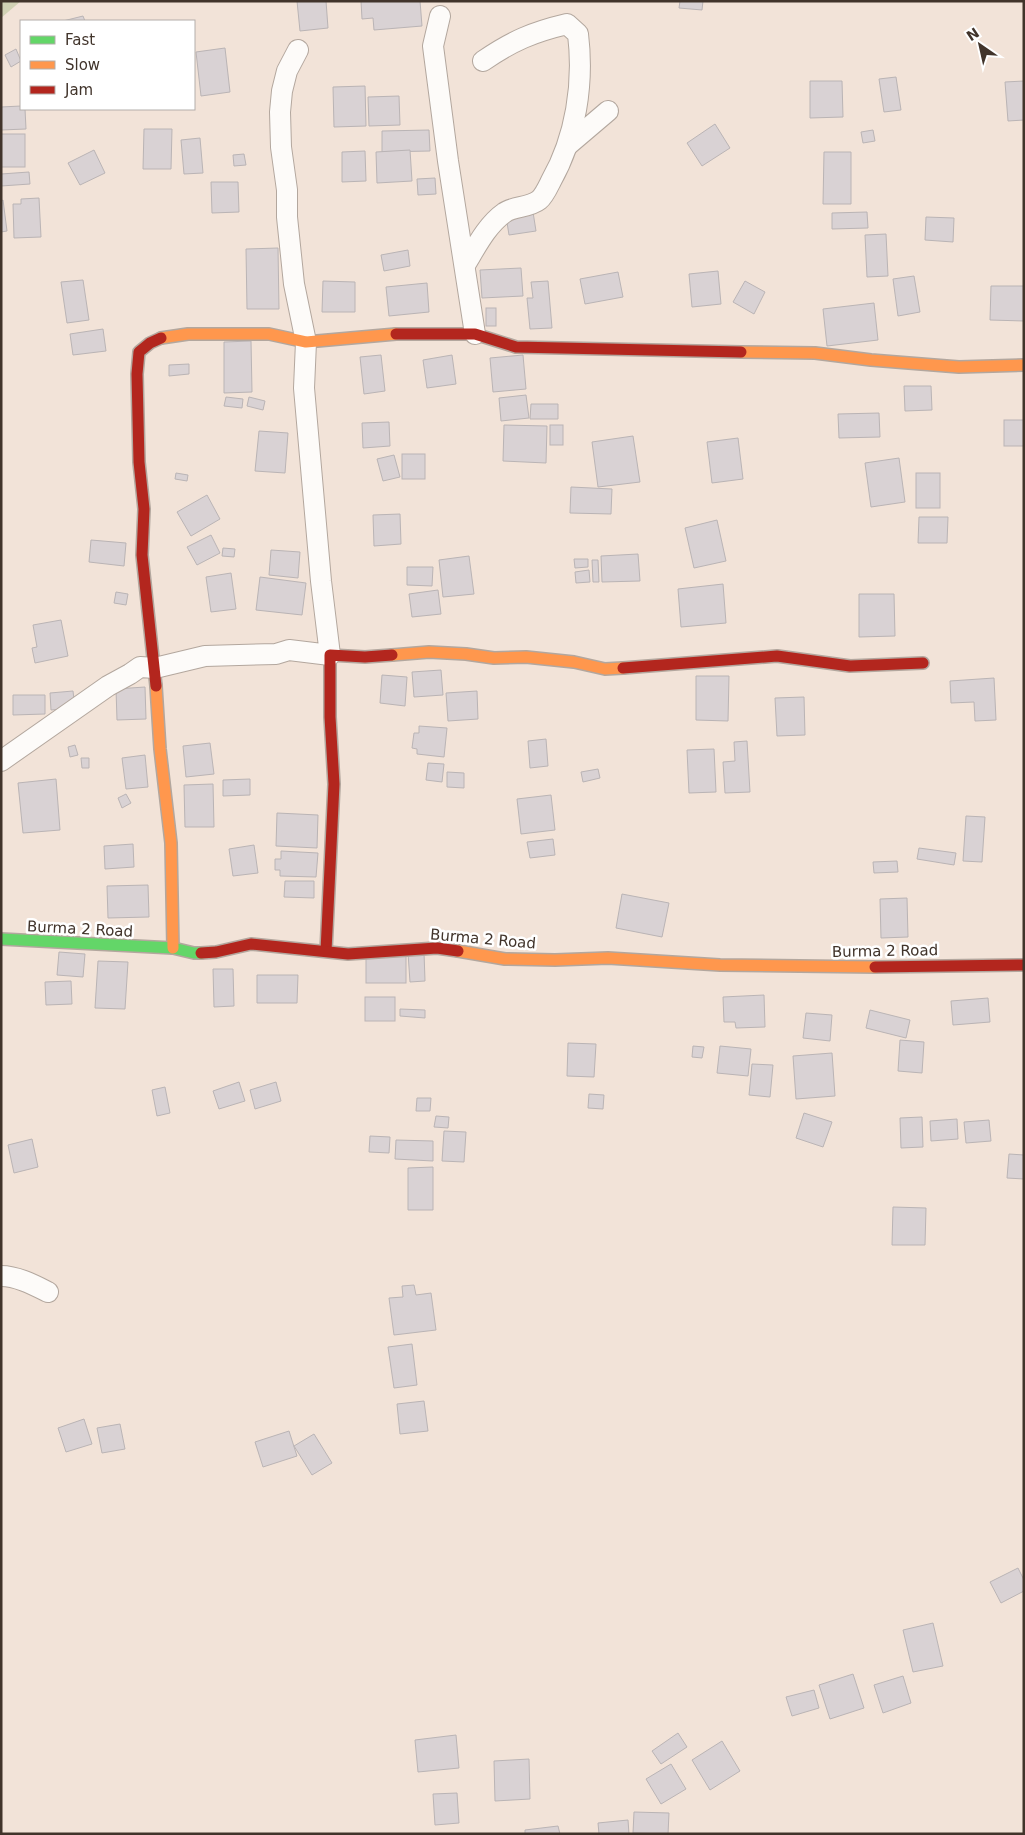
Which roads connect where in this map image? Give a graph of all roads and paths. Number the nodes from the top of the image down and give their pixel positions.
1 (440, 16) dead end
2 (298, 50) dead end
3 (483, 61) dead end
4 (608, 111) dead end
5 (568, 145) junction
6 (465, 264) junction
7 (475, 334) junction
8 (306, 342) junction
9 (1024, 365) edge
10 (330, 655) junction
11 (923, 663) dead end
12 (155, 668) junction
13 (1, 761) edge
14 (1, 939) edge
15 (173, 948) junction
16 (326, 950) junction
17 (1024, 965) edge
18 (1, 1276) edge
19 (48, 1292) dead end

1 - 6 street
2 - 8 street
3 - 5 street
4 - 5 street
5 - 6 street
6 - 7 street
7 - 8 street
7 - 9 street
8 - 10 street
8 - 12 street
10 - 11 street
10 - 12 street
10 - 16 street
12 - 13 street
12 - 15 street
14 - 15 street, Burma 2 Road
15 - 16 street, Burma 2 Road
16 - 17 street, Burma 2 Road
18 - 19 street

